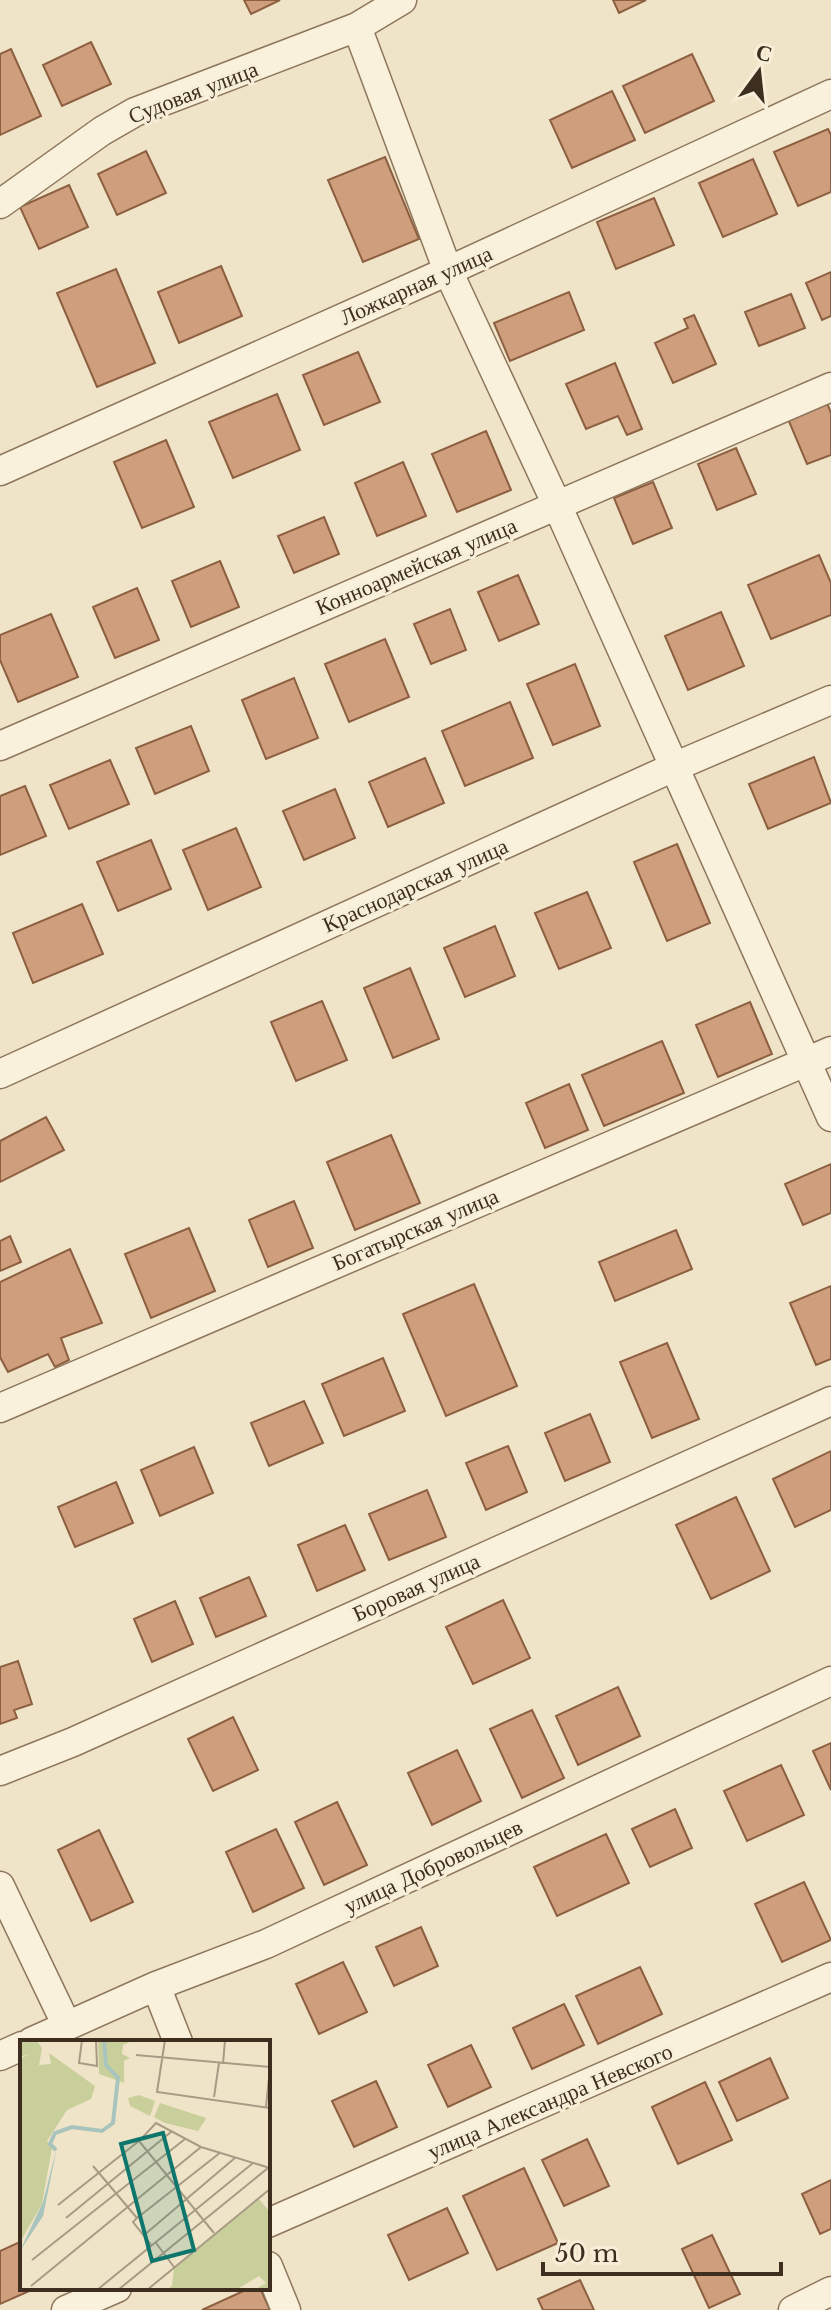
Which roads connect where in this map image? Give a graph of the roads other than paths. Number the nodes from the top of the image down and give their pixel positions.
1 (400, 1) edge
2 (357, 27) junction
3 (831, 94) edge
4 (0, 204) edge
5 (448, 271) junction
6 (831, 387) edge
7 (0, 471) edge
8 (557, 505) junction
9 (831, 700) edge
10 (0, 746) edge
11 (674, 767) junction
12 (831, 1051) edge
13 (805, 1062) junction
14 (0, 1074) edge
15 (831, 1117) edge
16 (831, 1401) edge
17 (0, 1408) edge
18 (831, 1681) edge
19 (0, 1771) edge
20 (0, 1886) edge
21 (831, 1977) edge
22 (156, 1986) junction
23 (67, 2026) junction
24 (36, 2040) edge
25 (177, 2040) edge
26 (20, 2047) edge
27 (0, 2056) edge
28 (270, 2222) edge
29 (270, 2271) edge
30 (112, 2290) edge
31 (831, 2291) edge
32 (66, 2310) edge
33 (286, 2310) edge
34 (793, 2310) edge

1 - 2 street, Судовая улица
2 - 4 street, Судовая улица
2 - 5 street
3 - 5 street, Ложкарная улица
5 - 7 street, Ложкарная улица
5 - 8 street
6 - 8 street, Конноармейская улица
8 - 10 street, Конноармейская улица
8 - 11 street
9 - 11 street, Краснодарская улица
11 - 13 street
11 - 14 street, Краснодарская улица
12 - 13 street, Богатырская улица
13 - 15 street
13 - 17 street, Богатырская улица
16 - 19 street, Боровая улица
18 - 22 street, улица Добровольцев
20 - 23 street
21 - 28 street, улица Александра Невского
22 - 23 street, улица Добровольцев
22 - 25 street
23 - 24 street, улица Добровольцев
26 - 27 street
29 - 33 street
30 - 32 street
31 - 34 street

